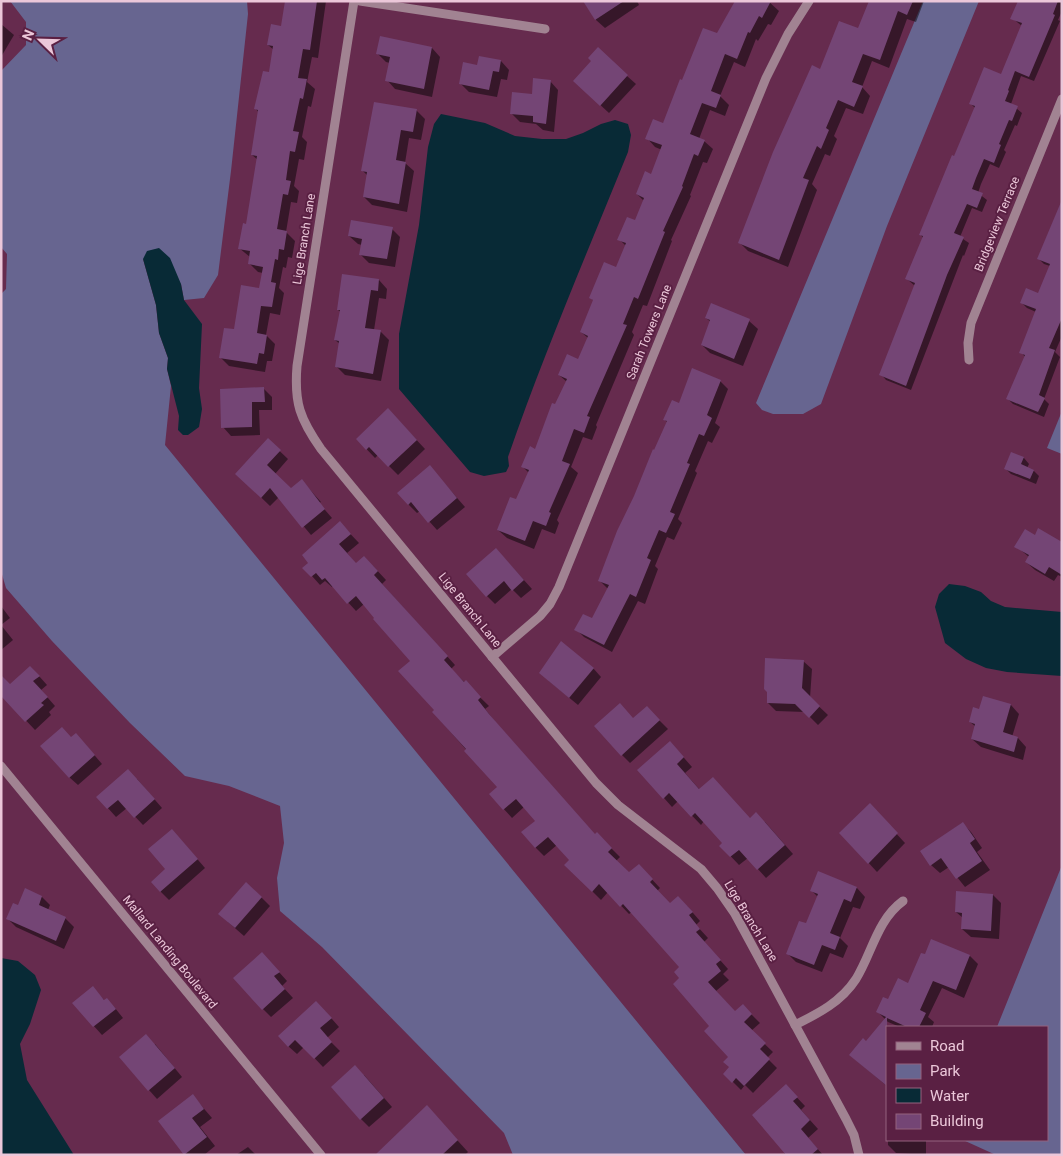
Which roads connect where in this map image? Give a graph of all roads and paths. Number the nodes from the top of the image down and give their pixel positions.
1 (354, 1) edge
2 (360, 1) edge
3 (809, 1) edge
4 (545, 29) dead end
5 (1062, 99) edge
6 (969, 360) dead end
7 (492, 657) junction
8 (1, 766) edge
9 (903, 901) dead end
10 (795, 1025) junction
11 (320, 1155) edge
12 (859, 1155) edge

1 - 7 street, Lige Branch Lane
2 - 4 street
3 - 7 street, Sarah Towers Lane
5 - 6 street, Bridgeview Terrace
7 - 10 street, Lige Branch Lane
8 - 11 street, Mallard Landing Boulevard
9 - 10 street
10 - 12 street, Lige Branch Lane

